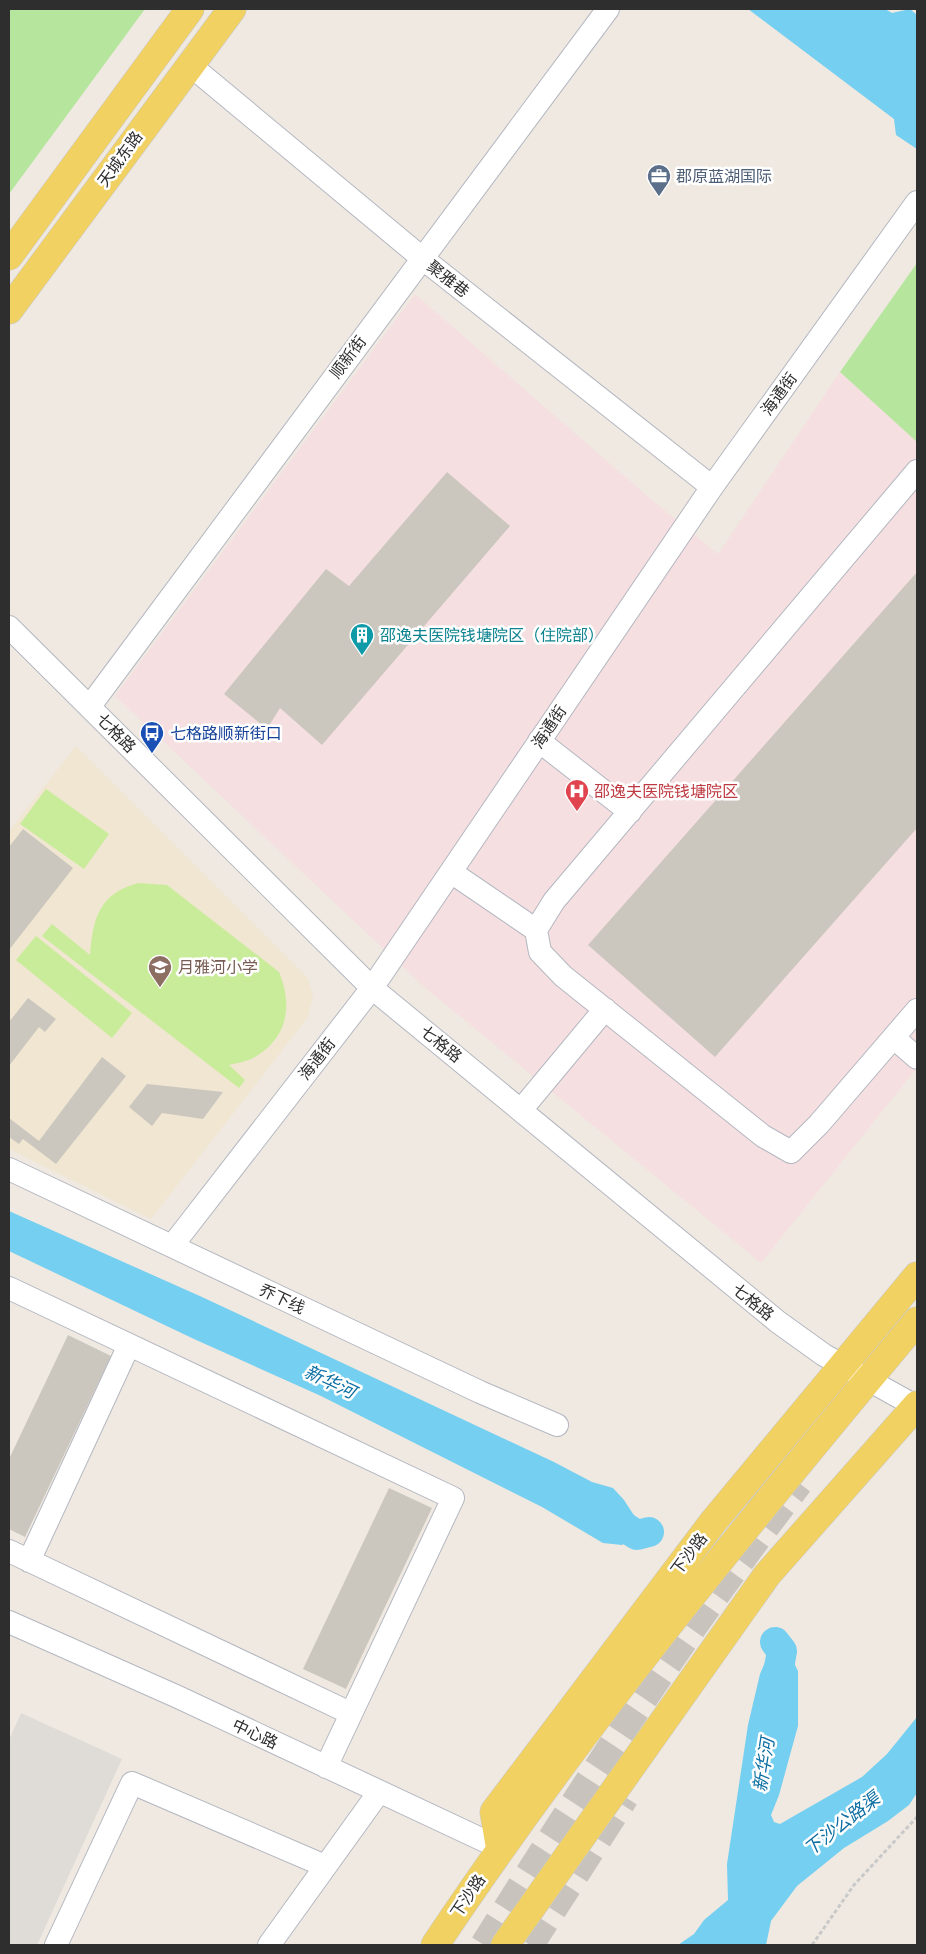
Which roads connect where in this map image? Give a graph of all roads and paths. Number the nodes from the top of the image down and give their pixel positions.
1 (190, 9) edge
2 (232, 9) edge
3 (608, 9) edge
4 (190, 65) junction
5 (917, 202) edge
6 (9, 256) edge
7 (422, 258) junction
8 (9, 310) edge
9 (917, 471) edge
10 (712, 486) junction
11 (9, 628) edge
12 (90, 706) junction
13 (539, 742) junction
14 (630, 812) junction
15 (451, 872) junction
16 (536, 930) junction
17 (372, 988) junction
18 (605, 1009) junction
19 (917, 1010) edge
20 (894, 1038) junction
21 (917, 1058) edge
22 (521, 1110) junction
23 (9, 1169) edge
24 (172, 1246) junction
25 (917, 1276) edge
26 (9, 1288) edge
27 (917, 1321) edge
28 (129, 1344) junction
29 (842, 1365) junction
30 (869, 1379) junction
31 (917, 1406) edge
32 (557, 1425) dead end
33 (9, 1551) edge
34 (29, 1561) junction
35 (9, 1622) edge
36 (350, 1713) junction
37 (326, 1767) junction
38 (379, 1792) junction
39 (917, 1817) edge
40 (500, 1848) junction
41 (325, 1866) junction
42 (56, 1945) edge
43 (269, 1945) edge
44 (436, 1945) edge
45 (505, 1945) edge
46 (812, 1945) edge

1 - 6 main road, 天城东路
2 - 4 main road, 天城东路
3 - 7 street, 顺新街
4 - 7 street, 聚雅巷
4 - 8 main road, 天城东路
5 - 10 street, 海通街
7 - 10 street, 聚雅巷
7 - 12 street, 顺新街
9 - 14 street
10 - 13 street, 海通街
11 - 12 street, 七格路
12 - 17 street, 七格路
13 - 14 street
13 - 15 street, 海通街
14 - 16 street
15 - 16 street
15 - 17 street, 海通街
16 - 18 street
17 - 22 street, 七格路
17 - 24 street, 海通街
18 - 20 street
18 - 22 street
19 - 20 street
20 - 21 street
22 - 29 street, 七格路
23 - 24 street, 乔下线
24 - 32 street, 乔下线
25 - 29 main road, 下沙路
26 - 28 street
27 - 30 main road, 下沙路
28 - 34 street
28 - 36 street
29 - 30 street, 七格路
29 - 40 main road, 下沙路
30 - 31 street, 七格路
30 - 40 main road, 下沙路
31 - 45 main road
33 - 34 street
34 - 36 street
35 - 37 street, 中心路
36 - 37 street
37 - 38 street, 中心路
38 - 40 street, 中心路
38 - 41 street
39 - 46 path
40 - 44 main road, 下沙路
41 - 42 street
41 - 43 street

